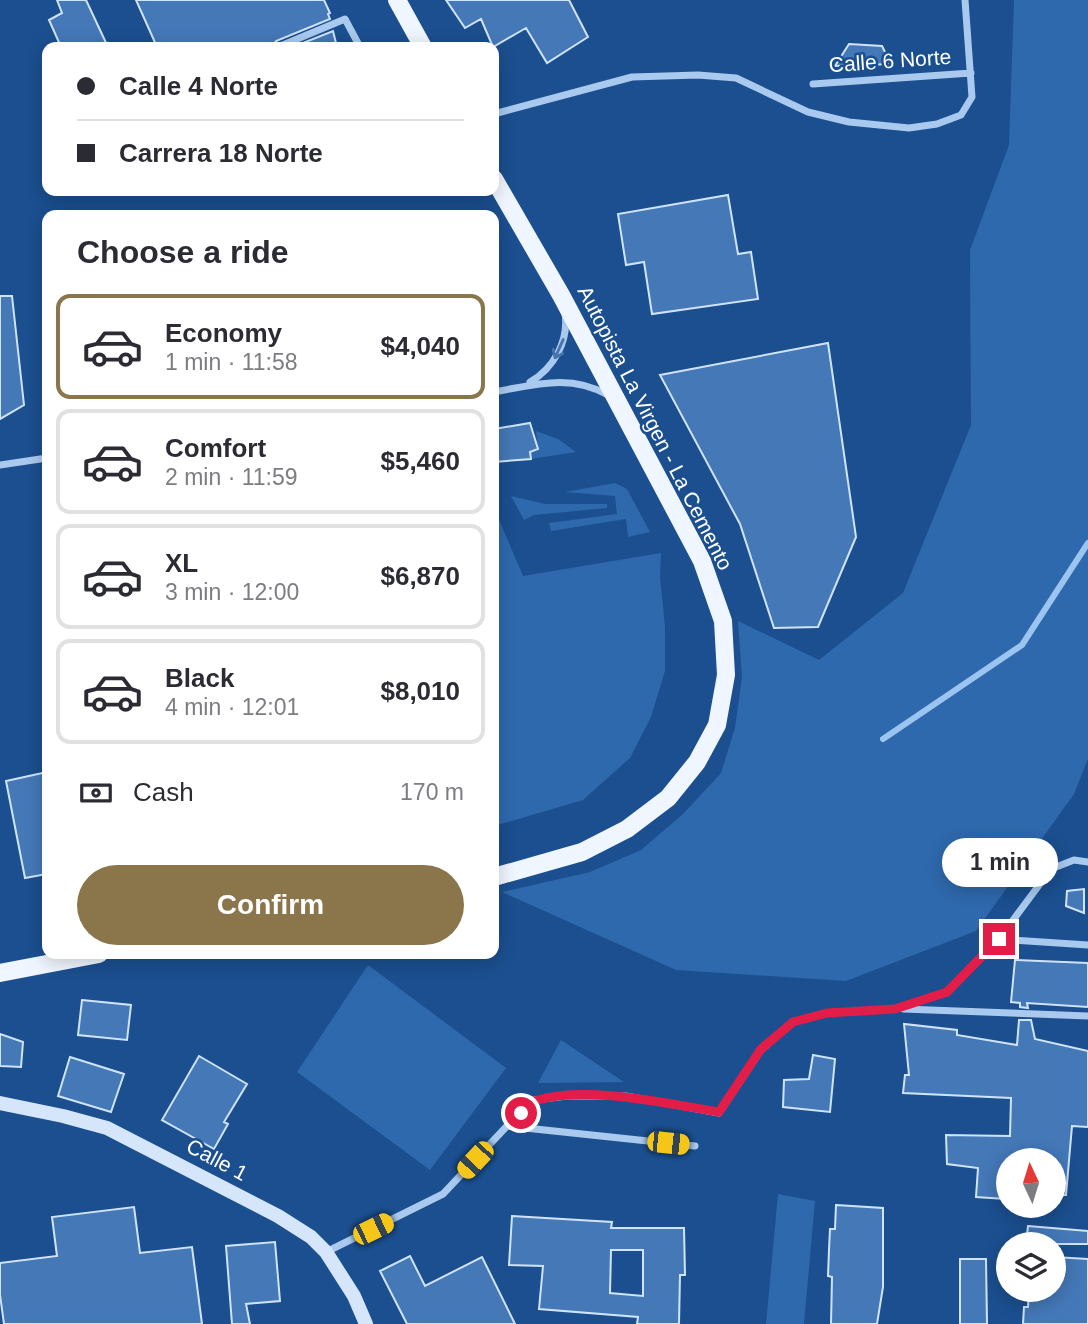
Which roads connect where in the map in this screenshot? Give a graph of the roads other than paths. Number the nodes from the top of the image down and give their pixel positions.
1 (397, 0) edge
2 (965, 0) edge
3 (290, 42) edge
4 (357, 42) edge
5 (420, 42) edge
6 (971, 73) junction
7 (813, 84) dead end
8 (499, 113) edge
9 (499, 188) edge
10 (561, 295) junction
11 (520, 387) junction
12 (499, 390) edge
13 (617, 400) junction
14 (42, 459) edge
15 (0, 465) edge
16 (1088, 862) edge
17 (499, 876) edge
18 (999, 939) junction
19 (1088, 944) edge
20 (73, 959) edge
21 (0, 973) edge
22 (895, 1009) junction
23 (1088, 1016) edge
24 (0, 1102) edge
25 (507, 1126) junction
26 (695, 1146) dead end
27 (326, 1252) junction
28 (366, 1324) edge

1 - 5 main road
2 - 6 street
3 - 4 street
6 - 7 street, Calle 6 Norte
6 - 8 street
9 - 10 main road, Autopista La Virgen - La Cemento
10 -> 11 street
10 - 13 main road, Autopista La Virgen - La Cemento
11 - 12 street
11 - 13 street
13 - 17 main road, Autopista La Virgen - La Cemento
14 - 15 street
16 - 18 street
18 - 19 street
18 - 22 street
20 - 21 main road
22 - 23 street
22 - 25 street
24 - 27 street, Calle 1
25 - 26 street
25 - 27 street
27 - 28 street, Calle 1

